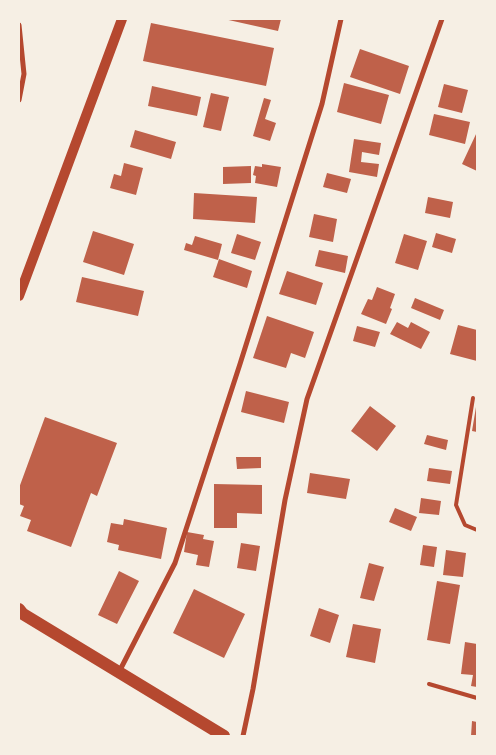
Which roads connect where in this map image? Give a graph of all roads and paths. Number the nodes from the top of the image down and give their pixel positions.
1 (122, 19) edge
2 (340, 19) edge
3 (442, 19) edge
4 (19, 25) edge
5 (19, 100) edge
6 (19, 296) edge
7 (473, 398) dead end
8 (477, 530) edge
9 (20, 612) edge
10 (119, 672) junction
11 (429, 684) dead end
12 (477, 698) edge
13 (224, 736) edge
14 (243, 736) edge

1 - 6 main road
2 - 10 street
3 - 14 street
4 - 5 street
7 - 8 lane
9 - 10 main road
10 - 13 main road
11 - 12 lane

